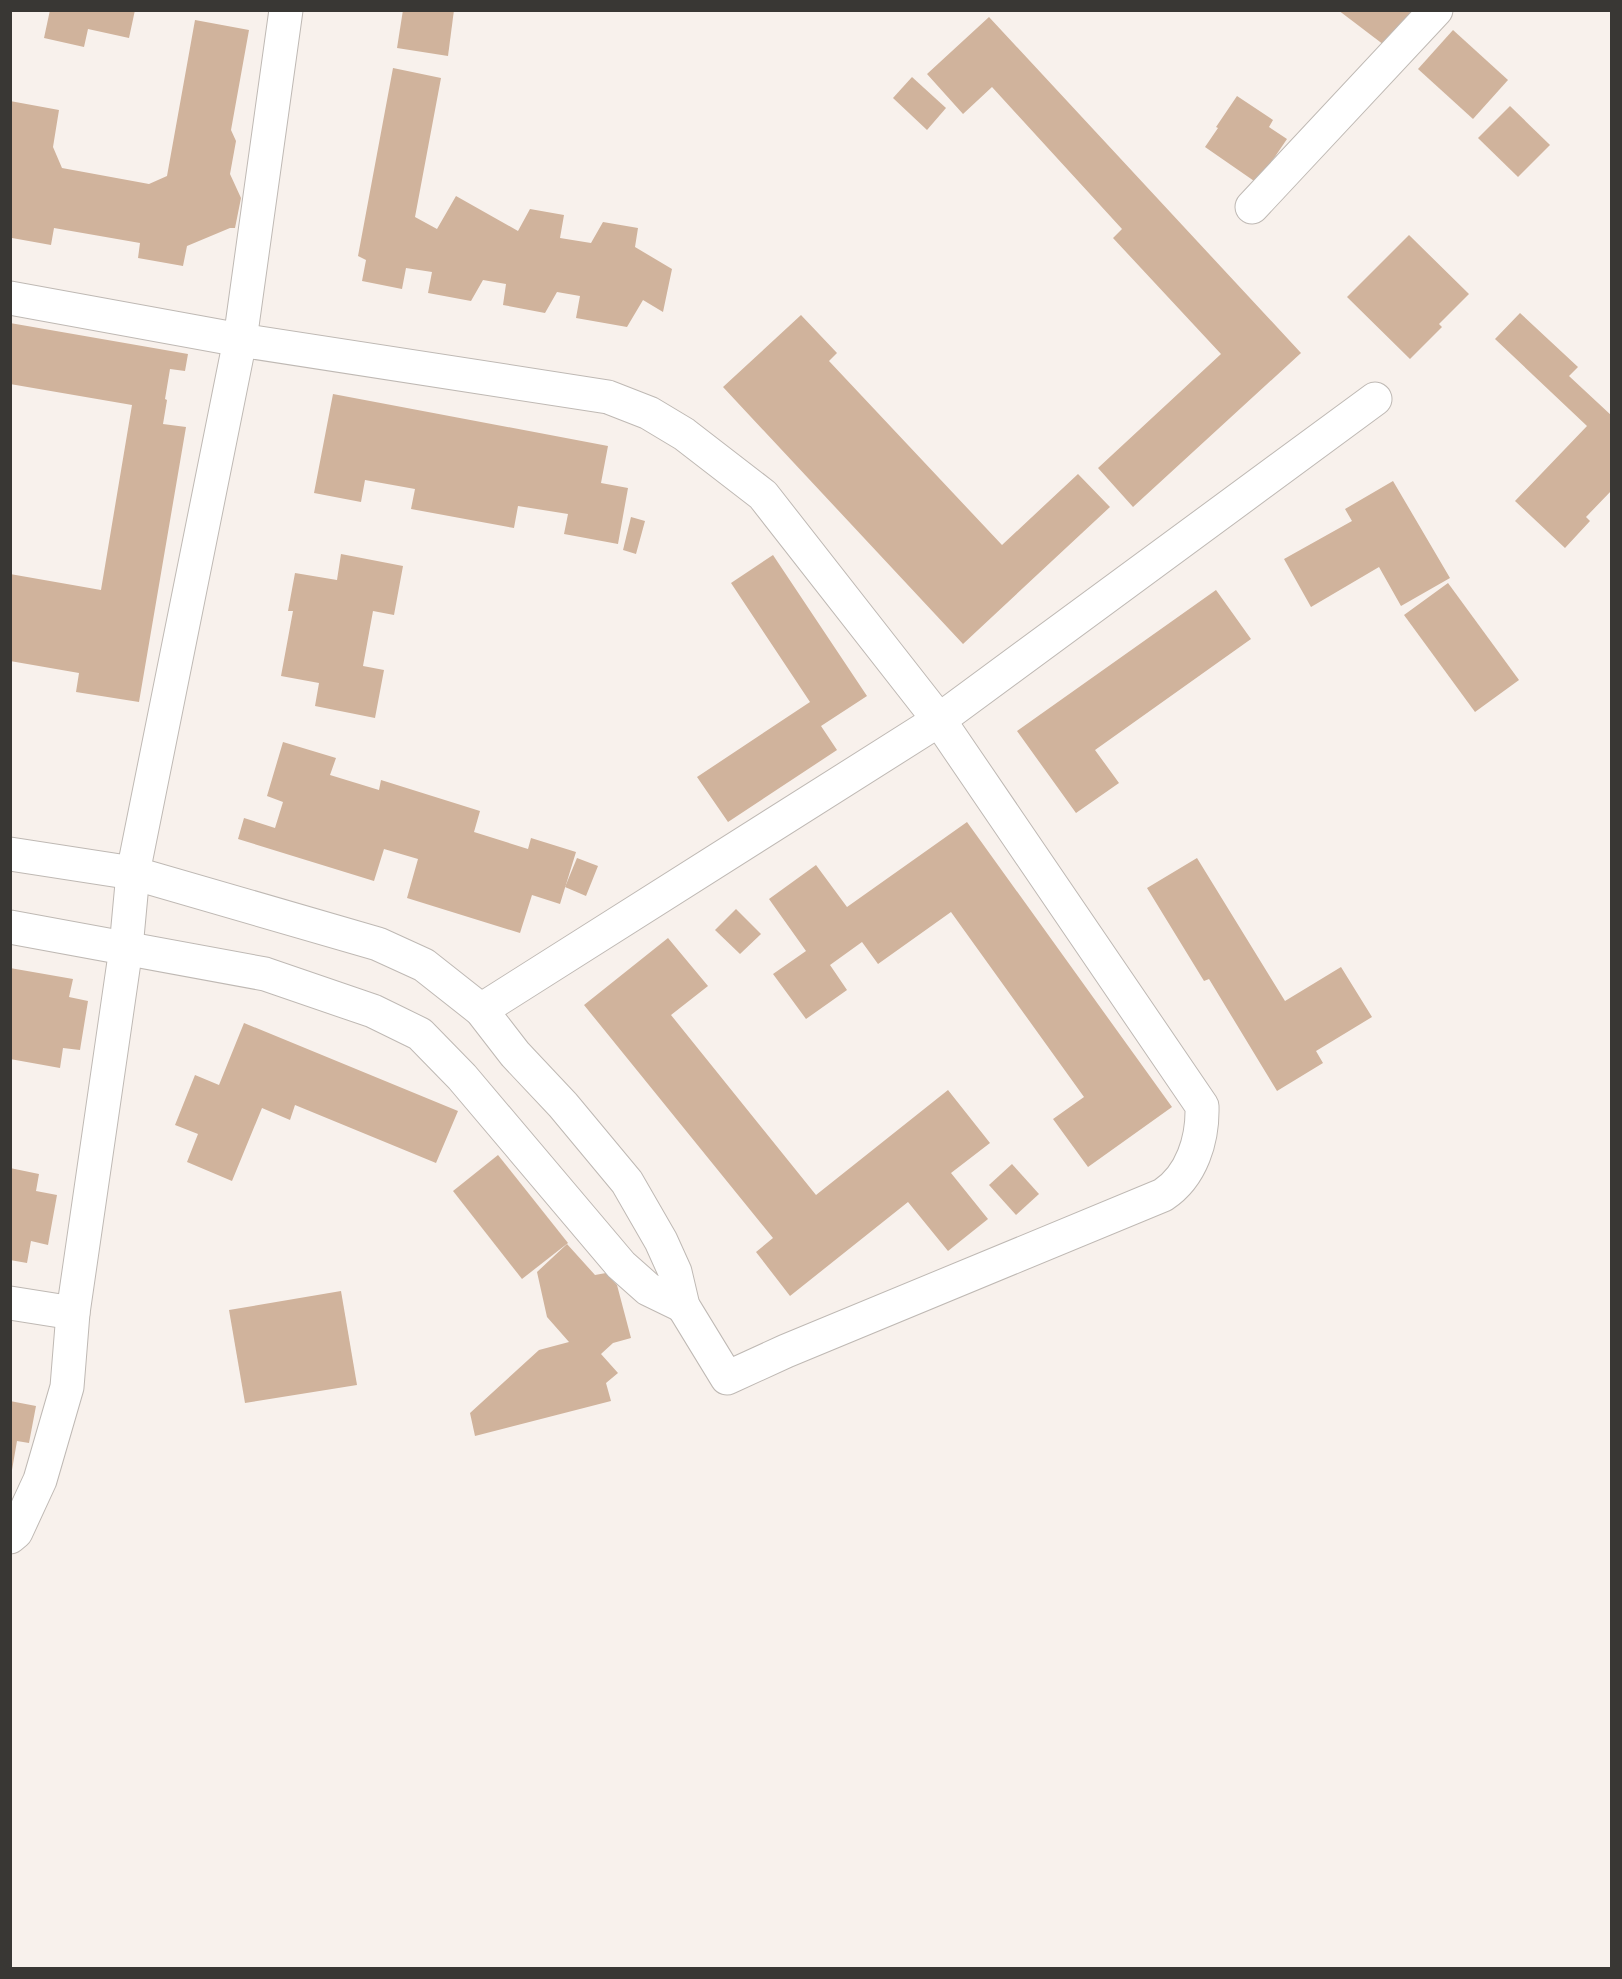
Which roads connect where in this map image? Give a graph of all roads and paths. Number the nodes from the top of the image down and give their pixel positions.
1 (286, 10) edge
2 (1436, 10) edge
3 (1252, 207) dead end
4 (10, 298) edge
5 (240, 340) junction
6 (1375, 399) dead end
7 (939, 720) junction
8 (10, 854) edge
9 (133, 873) junction
10 (10, 927) edge
11 (126, 948) junction
12 (481, 1010) junction
13 (10, 1303) edge
14 (683, 1306) junction
15 (73, 1313) junction
16 (10, 1537) edge

1 - 5 street
2 - 3 street
4 - 5 street
5 - 7 street
5 - 9 street
6 - 7 street
7 - 12 street
7 - 14 street
8 - 9 street
9 - 11 street
9 - 12 street
10 - 11 street
11 - 14 street
11 - 15 street
12 - 14 street
13 - 15 street
15 - 16 street

